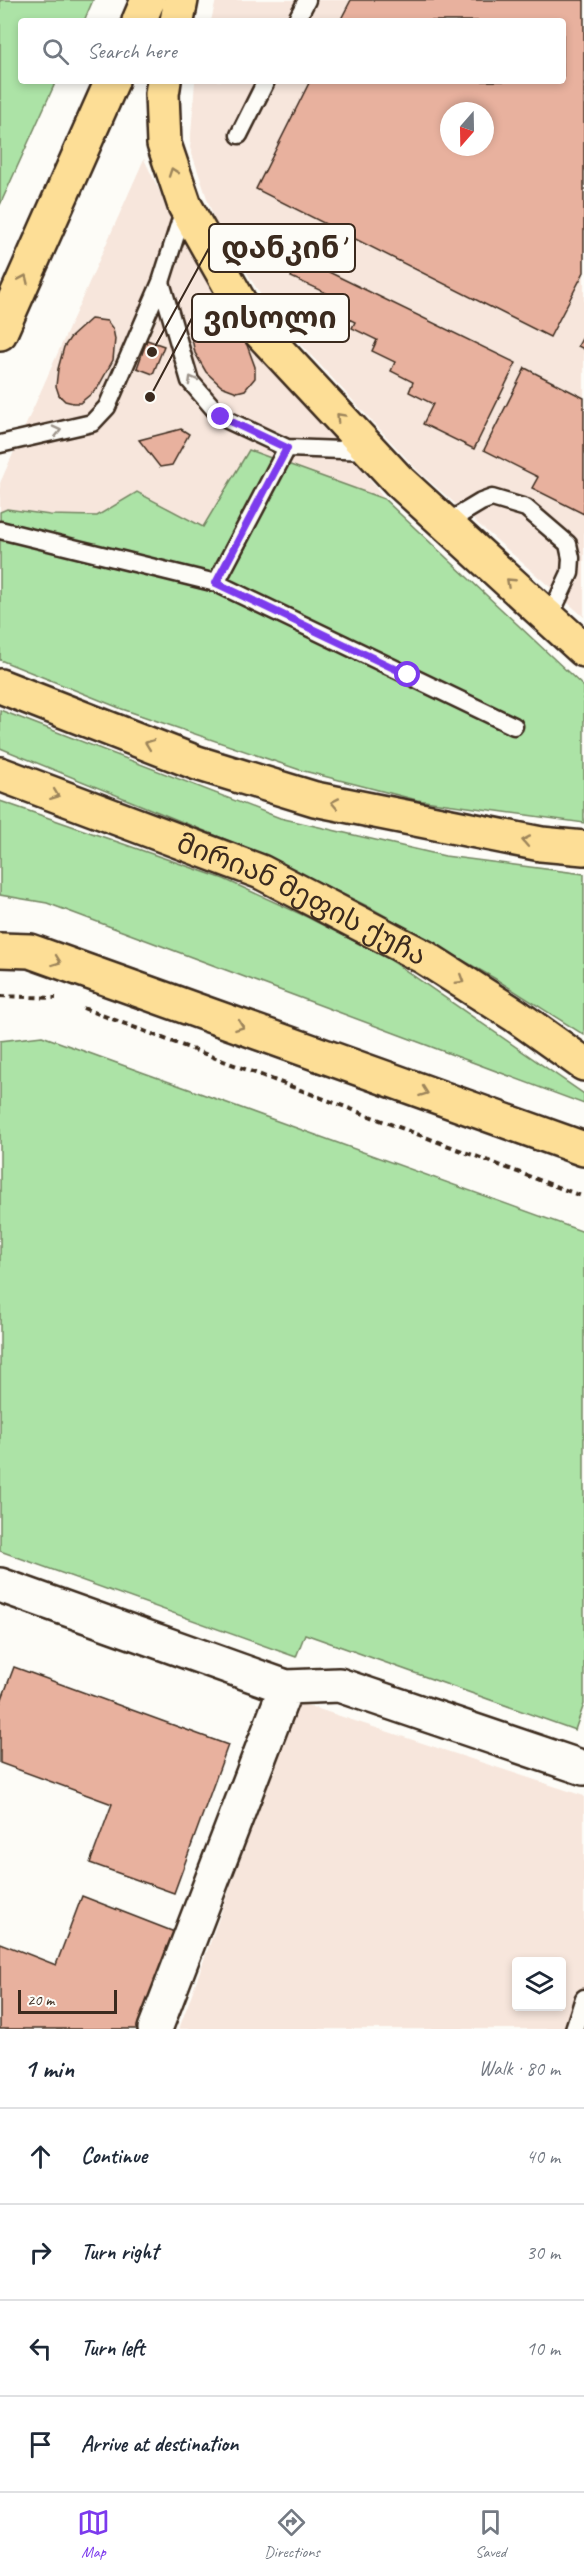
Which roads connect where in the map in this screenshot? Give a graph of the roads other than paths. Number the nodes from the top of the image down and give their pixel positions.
1 (148, 0) edge
2 (181, 0) edge
3 (307, 0) edge
4 (140, 18) edge
5 (178, 18) edge
6 (298, 18) edge
7 (111, 84) edge
8 (164, 84) edge
9 (264, 84) edge
10 (239, 135) dead end
11 (185, 206) junction
12 (161, 282) junction
13 (0, 333) edge
14 (0, 444) edge
15 (287, 448) junction
16 (372, 451) junction
17 (446, 524) junction
18 (0, 530) edge
19 (216, 583) junction
20 (549, 618) junction
21 (584, 650) edge
22 (0, 686) edge
23 (514, 726) dead end
24 (0, 774) edge
25 (584, 848) edge
26 (0, 950) edge
27 (584, 1064) edge
28 (584, 1149) edge
29 (0, 1585) edge
30 (286, 1688) junction
31 (584, 1768) edge
32 (584, 1998) edge
33 (154, 2029) edge
34 (574, 2029) edge

1 - 4 main road
2 - 5 main road
3 - 6 lane
13 -> 7 main road
11 -> 8 main road
9 - 10 lane
11 - 12 lane
16 -> 11 main road
14 -> 12 lane
15 -> 12 lane
15 - 16 lane
15 - 19 lane
16 - 17 main road
20 -> 17 main road
17 - 20 lane
18 - 19 lane
19 - 23 lane
20 - 21 main road
25 -> 22 main road
24 -> 27 main road, მირიან მეფის ქუჩა
26 -> 28 main road
29 - 30 street
30 - 31 street
30 - 33 street
32 - 34 lane

